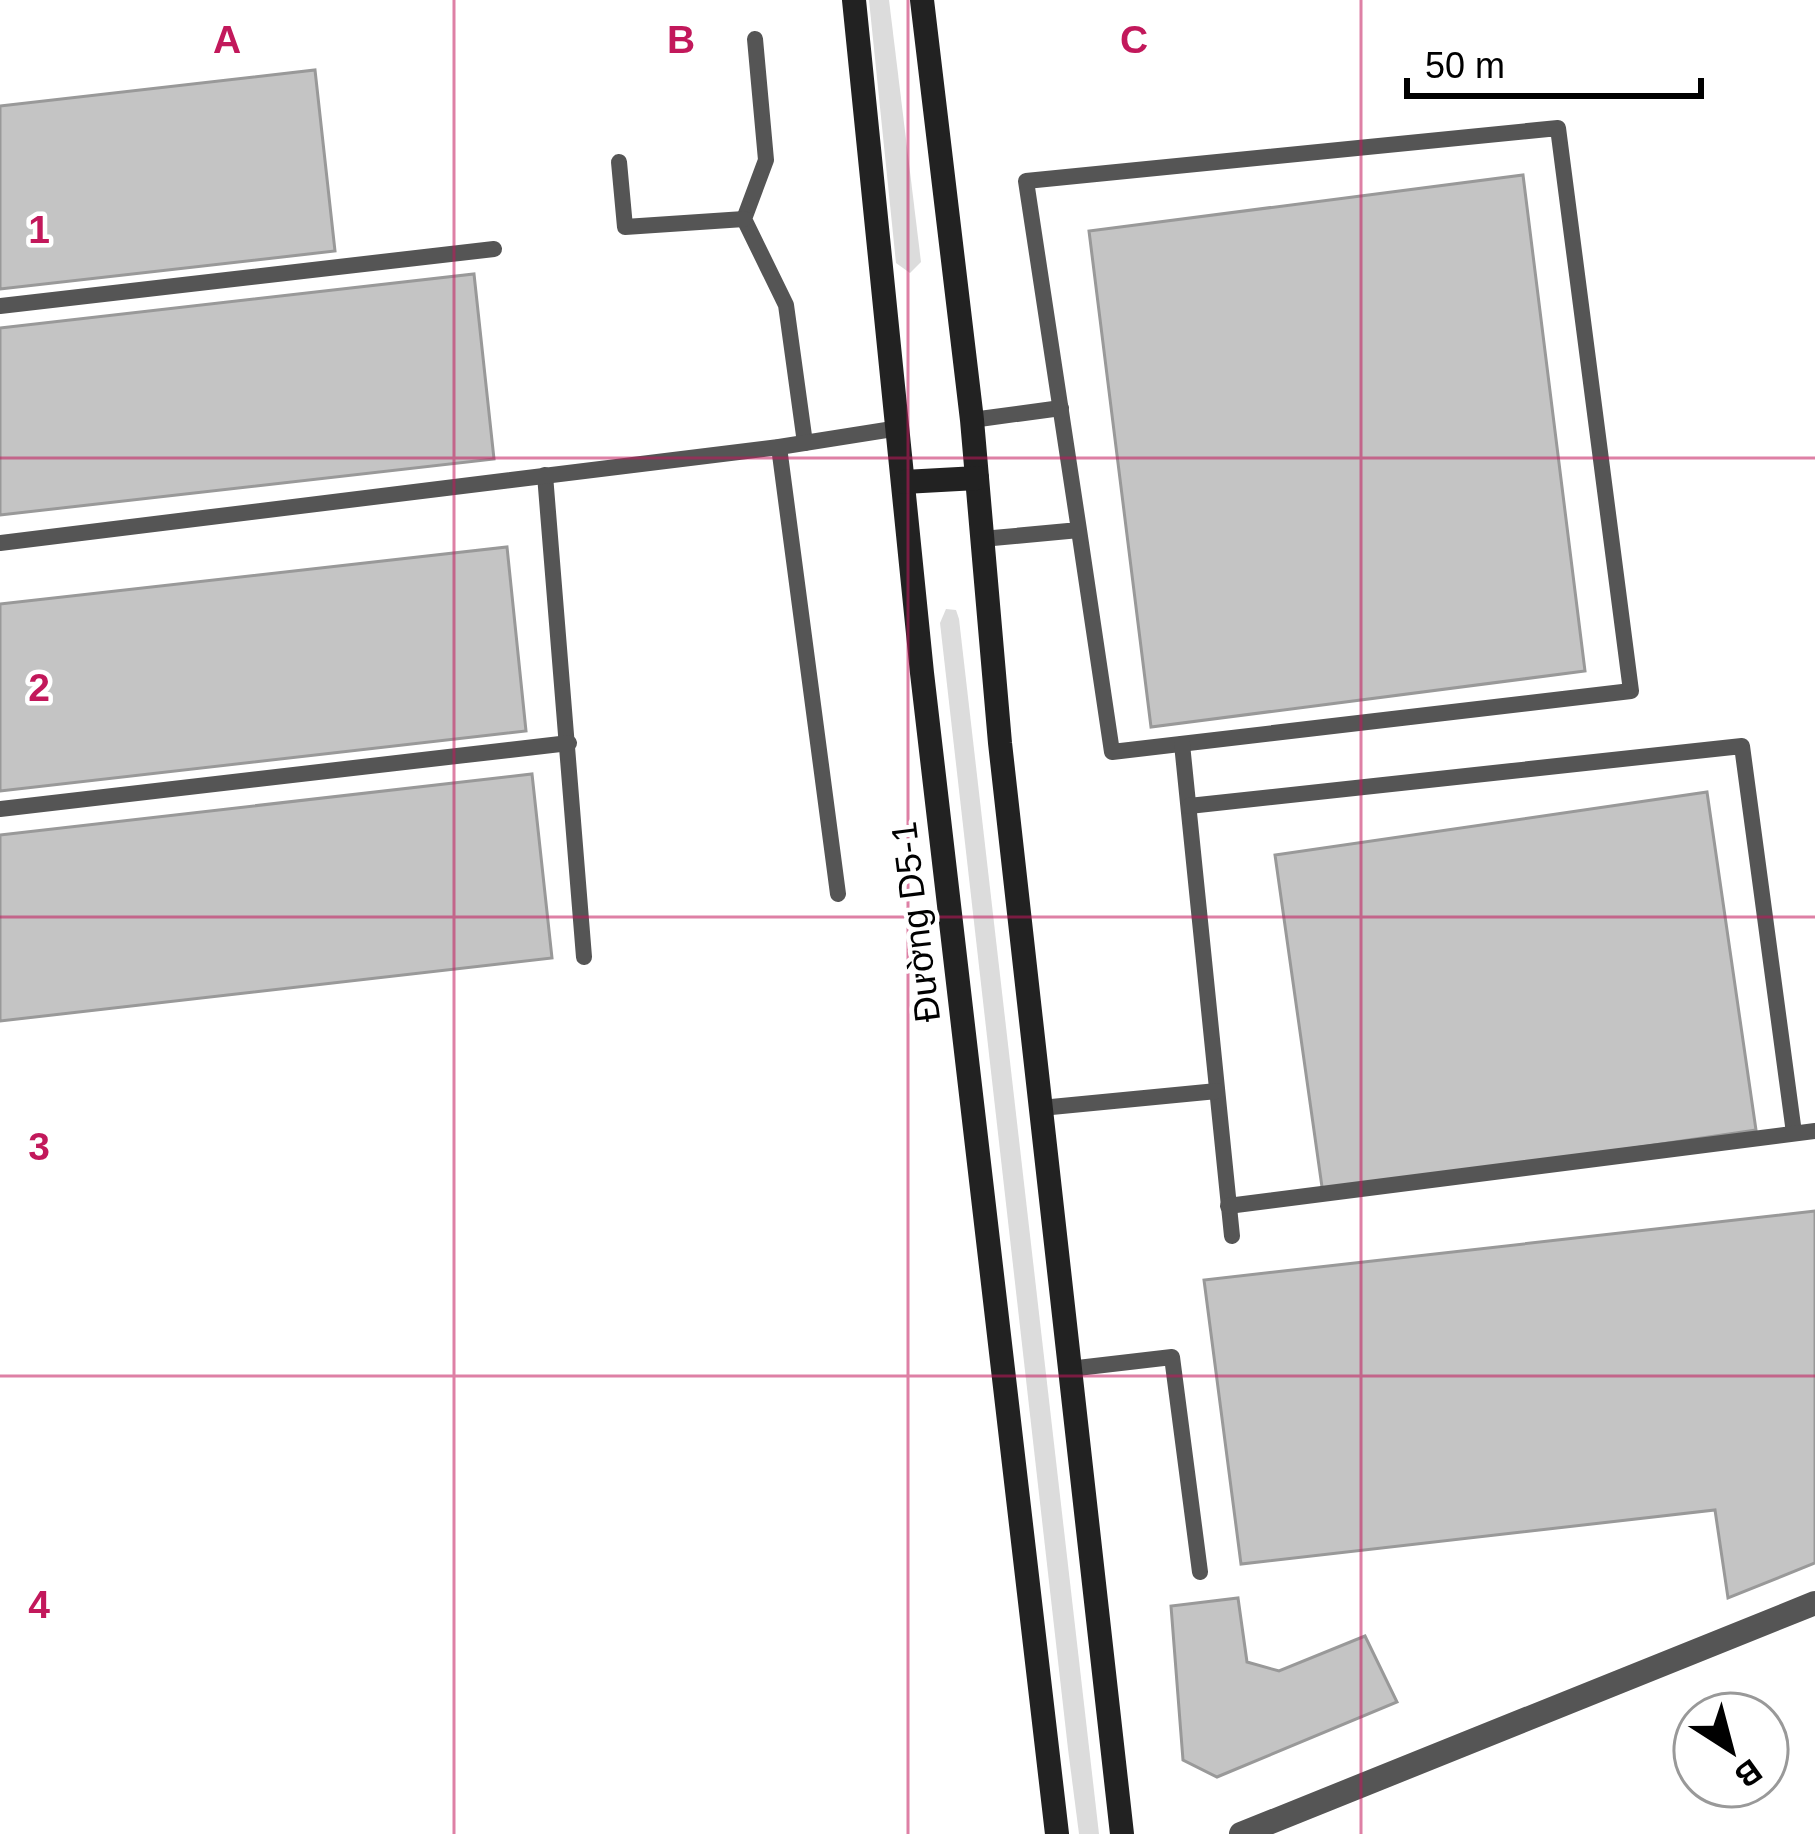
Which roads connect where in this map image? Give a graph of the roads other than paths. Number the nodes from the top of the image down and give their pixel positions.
1 (854, 0) edge
2 (922, 0) edge
3 (755, 39) dead end
4 (619, 162) dead end
5 (744, 219) junction
6 (494, 249) dead end
7 (0, 305) edge
8 (1061, 408) junction
9 (972, 420) junction
10 (899, 428) junction
11 (805, 443) junction
12 (779, 447) junction
13 (545, 475) junction
14 (977, 478) junction
15 (904, 482) junction
16 (1079, 530) junction
17 (982, 539) junction
18 (0, 543) edge
19 (569, 743) junction
20 (1183, 744) junction
21 (1189, 806) junction
22 (0, 809) edge
23 (838, 894) dead end
24 (584, 956) dead end
25 (1217, 1090) junction
26 (1041, 1108) junction
27 (1815, 1131) edge
28 (1794, 1133) junction
29 (1228, 1206) junction
30 (1232, 1236) dead end
31 (1069, 1369) junction
32 (1199, 1572) dead end
33 (1815, 1604) edge
34 (1057, 1834) edge
35 (1122, 1834) edge
36 (1241, 1834) edge

1 - 10 main road, Đường D5-1
2 - 9 main road
3 - 5 lane
4 - 5 lane
5 - 11 lane
6 - 7 lane
8 - 9 lane
8 - 16 lane
8 - 20 lane
9 - 14 main road
10 - 11 lane
10 - 15 main road, Đường D5-1
11 - 12 lane
12 - 13 lane
12 - 23 lane
13 - 18 lane
13 - 19 lane
14 - 15 main road
14 - 17 main road
15 - 34 main road, Đường D5-1
16 - 17 lane
16 - 20 lane
17 - 26 main road
19 - 22 lane
19 - 24 lane
20 - 21 lane
21 - 25 lane
21 - 28 lane
25 - 26 lane
25 - 29 lane
26 - 31 main road
27 - 28 lane
28 - 29 lane
29 - 30 lane
31 - 32 lane
31 - 35 main road
33 - 36 street

